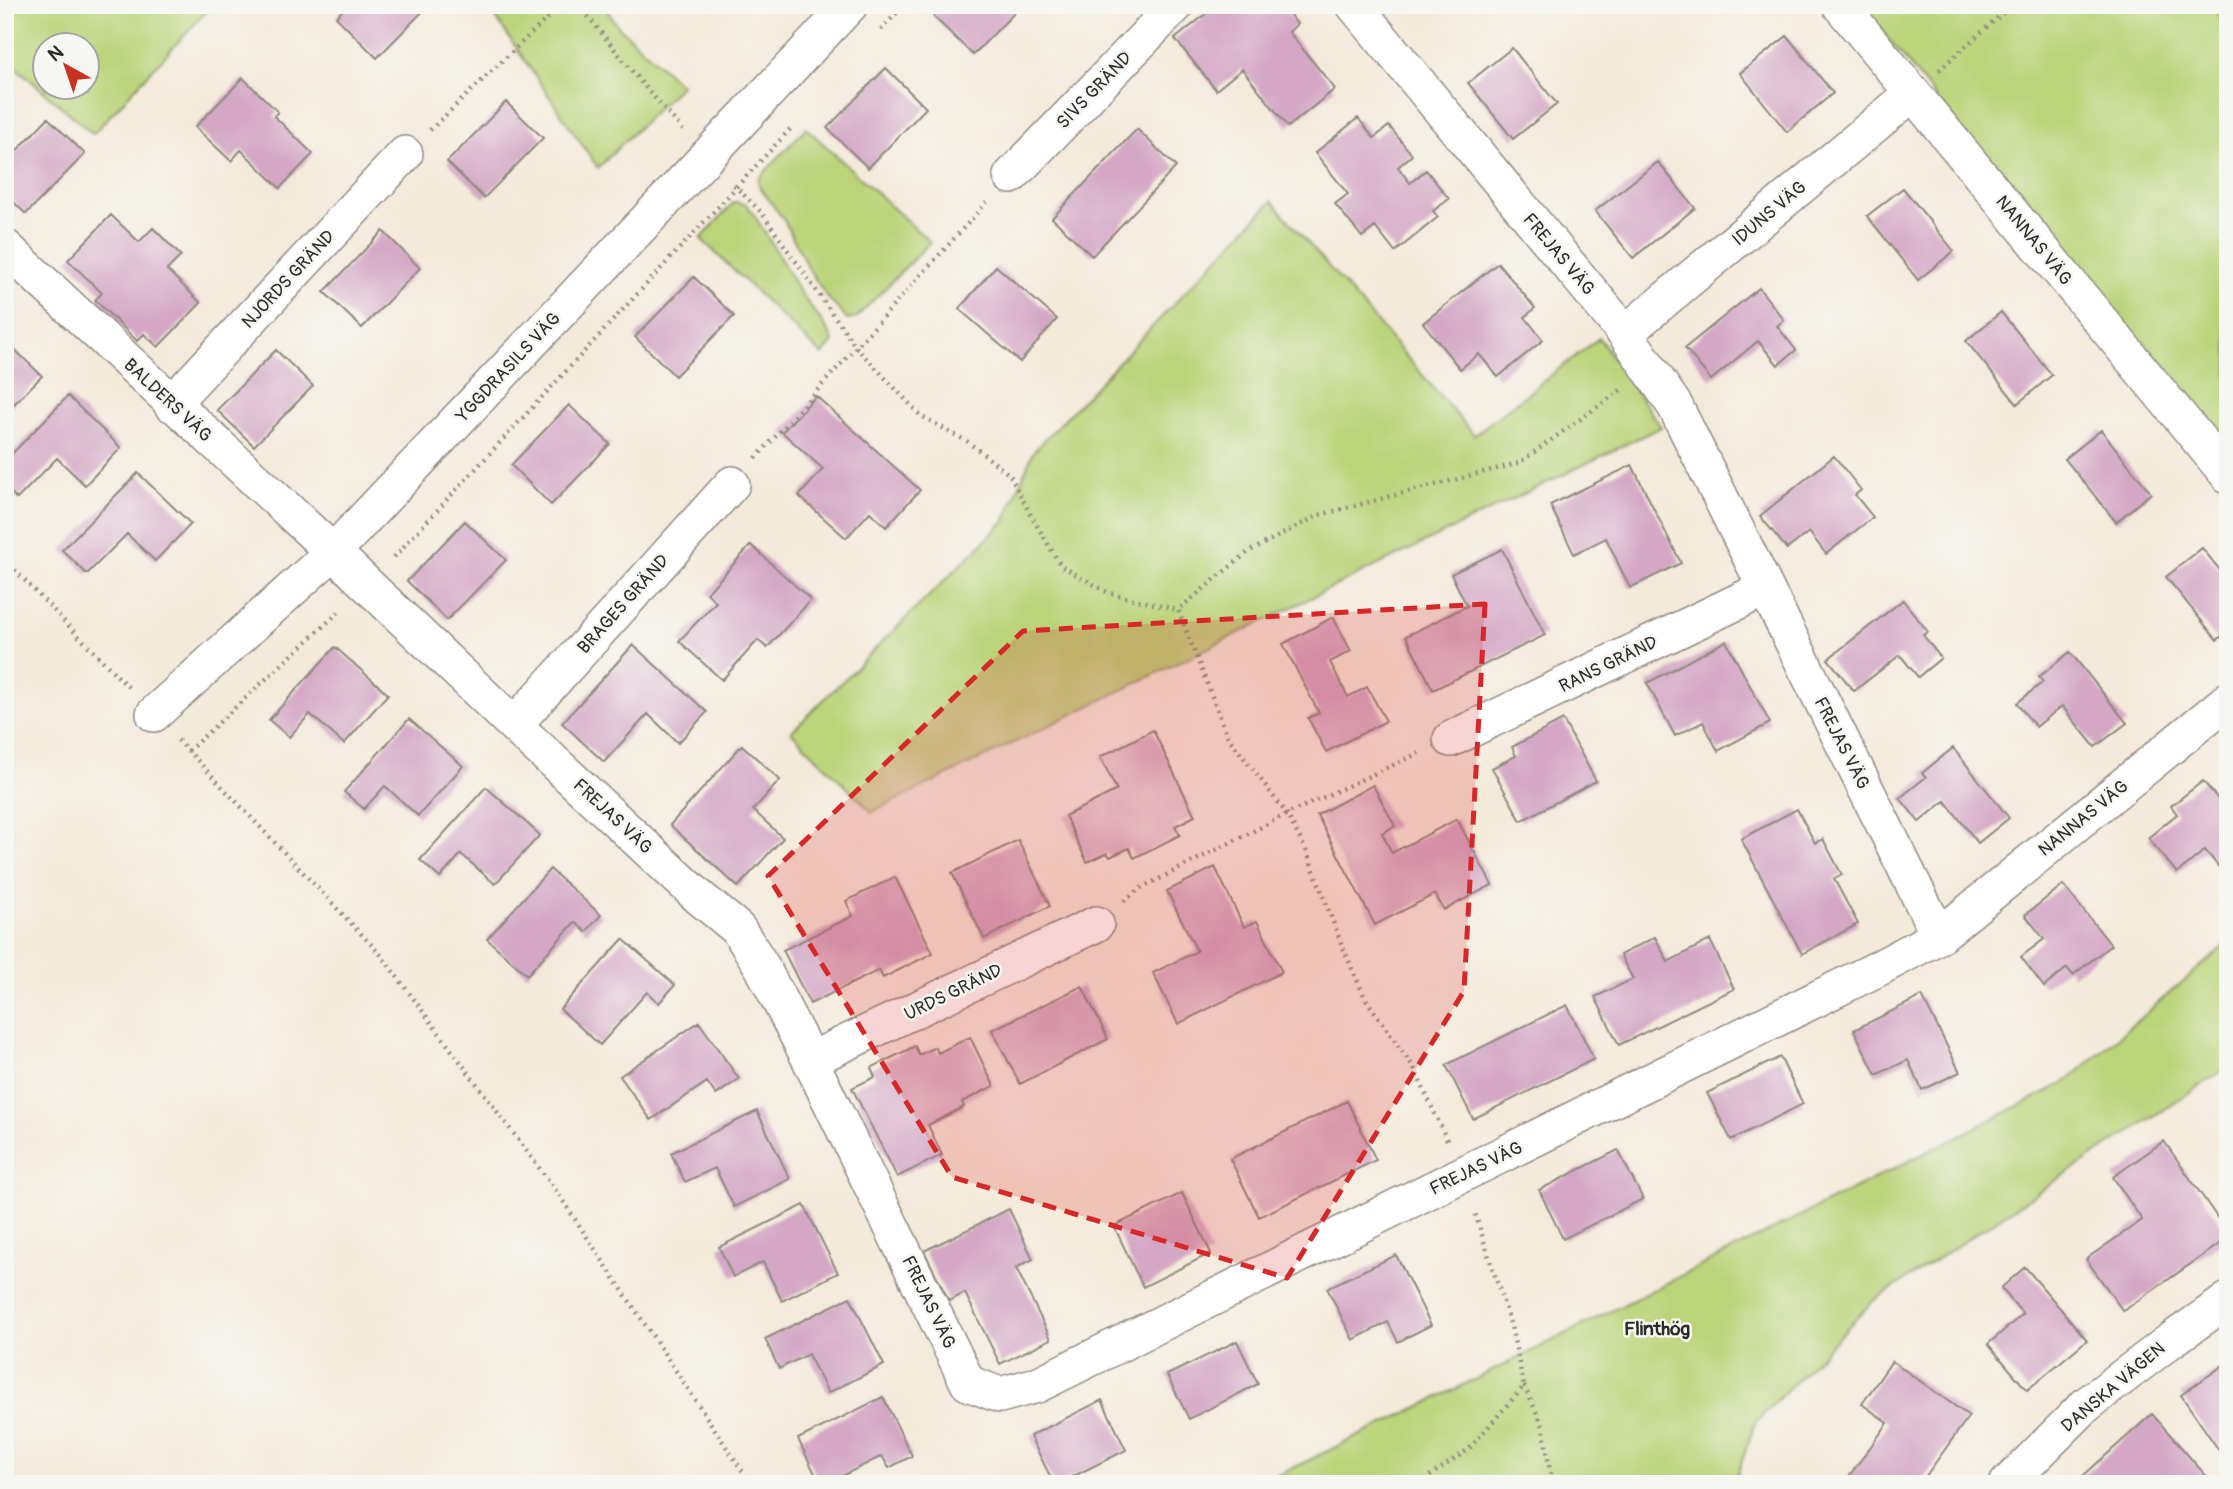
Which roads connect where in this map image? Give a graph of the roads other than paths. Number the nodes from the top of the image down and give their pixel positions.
1 (850, 5) edge
2 (1176, 5) edge
3 (1354, 5) edge
4 (1840, 5) edge
5 (1913, 93) junction
6 (405, 154) road end
7 (1011, 176) road end
8 (5, 247) edge
9 (1625, 333) junction
10 (171, 404) junction
11 (2228, 475) edge
12 (732, 484) road end
13 (332, 552) junction
14 (1765, 589) junction
15 (2228, 699) edge
16 (154, 714) road end
17 (514, 724) junction
18 (1451, 739) road end
19 (1096, 924) road end
20 (1939, 936) junction
21 (810, 1060) junction
22 (2228, 1300) edge
23 (2007, 1484) edge

1 - 13 street, YGGDRASILS VÄG
2 - 7 street, SIVS GRÄND
3 - 9 street, FREJAS VÄG
4 - 5 street, NANNAS VÄG
5 - 9 street, IDUNS VÄG
5 - 11 street, NANNAS VÄG
6 - 10 street, NJORDS GRÄND
8 - 10 street, BALDERS VÄG
9 - 14 street, FREJAS VÄG
10 - 13 street, BALDERS VÄG
12 - 17 street, BRAGES GRÄND
13 - 16 street, YGGDRASILS VÄG
13 - 17 street, FREJAS VÄG
14 - 18 street, RANS GRÄND
14 - 20 street, FREJAS VÄG
15 - 20 street, NANNAS VÄG
17 - 21 street, FREJAS VÄG
19 - 21 street, URDS GRÄND
20 - 21 street, FREJAS VÄG
22 - 23 street, DANSKA VÄGEN

